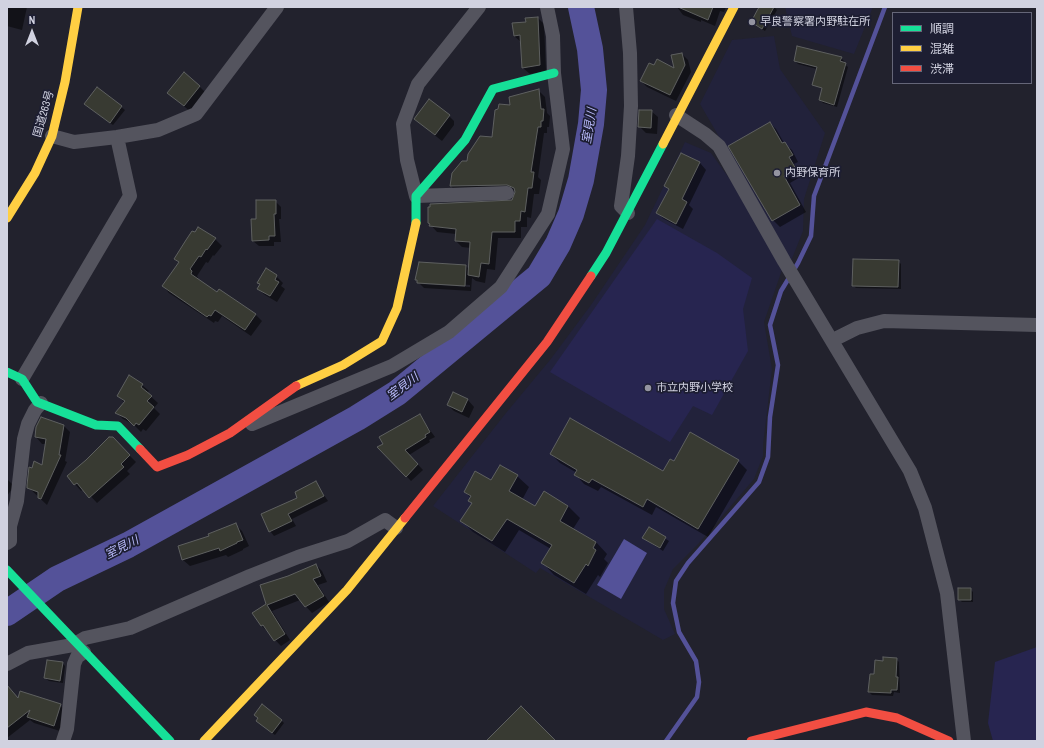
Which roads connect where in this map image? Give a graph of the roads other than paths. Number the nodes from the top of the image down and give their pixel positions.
1 (78, 7) edge
2 (277, 7) edge
3 (478, 7) edge
4 (547, 7) edge
5 (626, 7) edge
6 (734, 7) edge
7 (554, 73) junction
8 (676, 116) junction
9 (52, 136) junction
10 (117, 137) junction
11 (507, 193) dead end
12 (416, 196) junction
13 (628, 213) junction
14 (7, 218) edge
15 (1037, 325) edge
16 (833, 340) junction
17 (7, 372) edge
18 (22, 378) junction
19 (41, 404) junction
20 (230, 433) junction
21 (396, 528) junction
22 (7, 543) edge
23 (7, 570) edge
24 (80, 647) junction
25 (7, 664) edge
26 (63, 741) edge
27 (170, 741) edge
28 (204, 741) edge
29 (751, 741) edge
30 (949, 741) edge
31 (964, 741) edge

1 - 9 main road, 国道263号
2 - 10 street
3 - 12 street
4 - 7 street
5 - 13 street
6 - 8 main road
7 - 12 main road
7 - 20 street
8 - 13 main road
8 - 16 street
9 - 10 street
9 - 14 main road, 国道263号
10 - 18 street
11 - 12 street
12 - 20 main road
13 - 21 main road
15 - 16 street
16 - 31 street
17 - 18 main road
18 - 19 main road
19 - 20 main road
19 - 22 street
21 - 24 street
21 - 28 main road
23 - 24 main road
24 - 25 street
24 - 26 street
24 - 27 main road
29 - 30 main road

